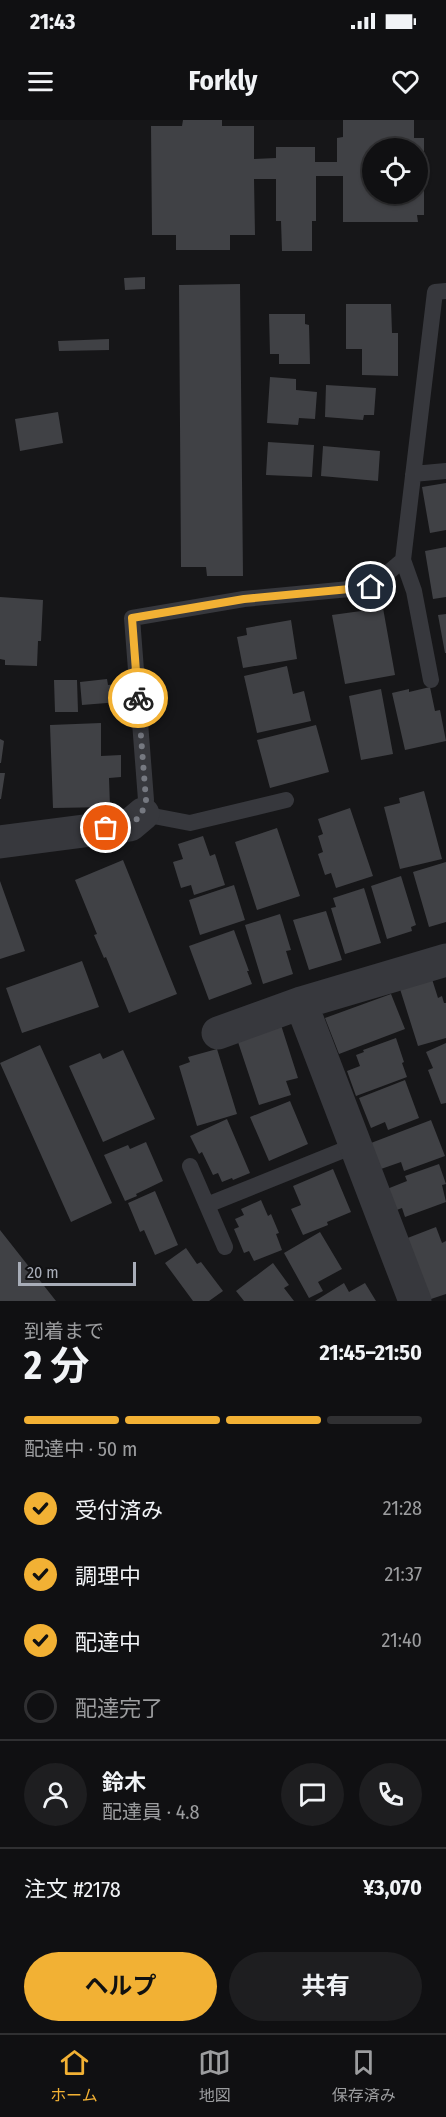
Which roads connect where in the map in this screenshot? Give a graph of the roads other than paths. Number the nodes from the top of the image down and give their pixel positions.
1 (446, 291) edge
2 (446, 471) edge
3 (413, 474) junction
4 (404, 560) junction
5 (431, 680) dead end
6 (286, 800) dead end
7 (143, 814) junction
8 (0, 842) edge
9 (446, 960) edge
10 (301, 1003) junction
11 (218, 1033) dead end
12 (356, 1145) junction
13 (190, 1166) dead end
14 (207, 1205) junction
15 (225, 1247) dead end
16 (415, 1301) edge

1 - 3 lane
2 - 3 lane
3 - 4 lane
4 - 5 lane
4 - 7 lane
6 - 7 lane
7 - 8 street
9 - 10 street
10 - 11 street
10 - 12 street
12 - 14 lane
12 - 16 street
13 - 14 lane
14 - 15 lane

